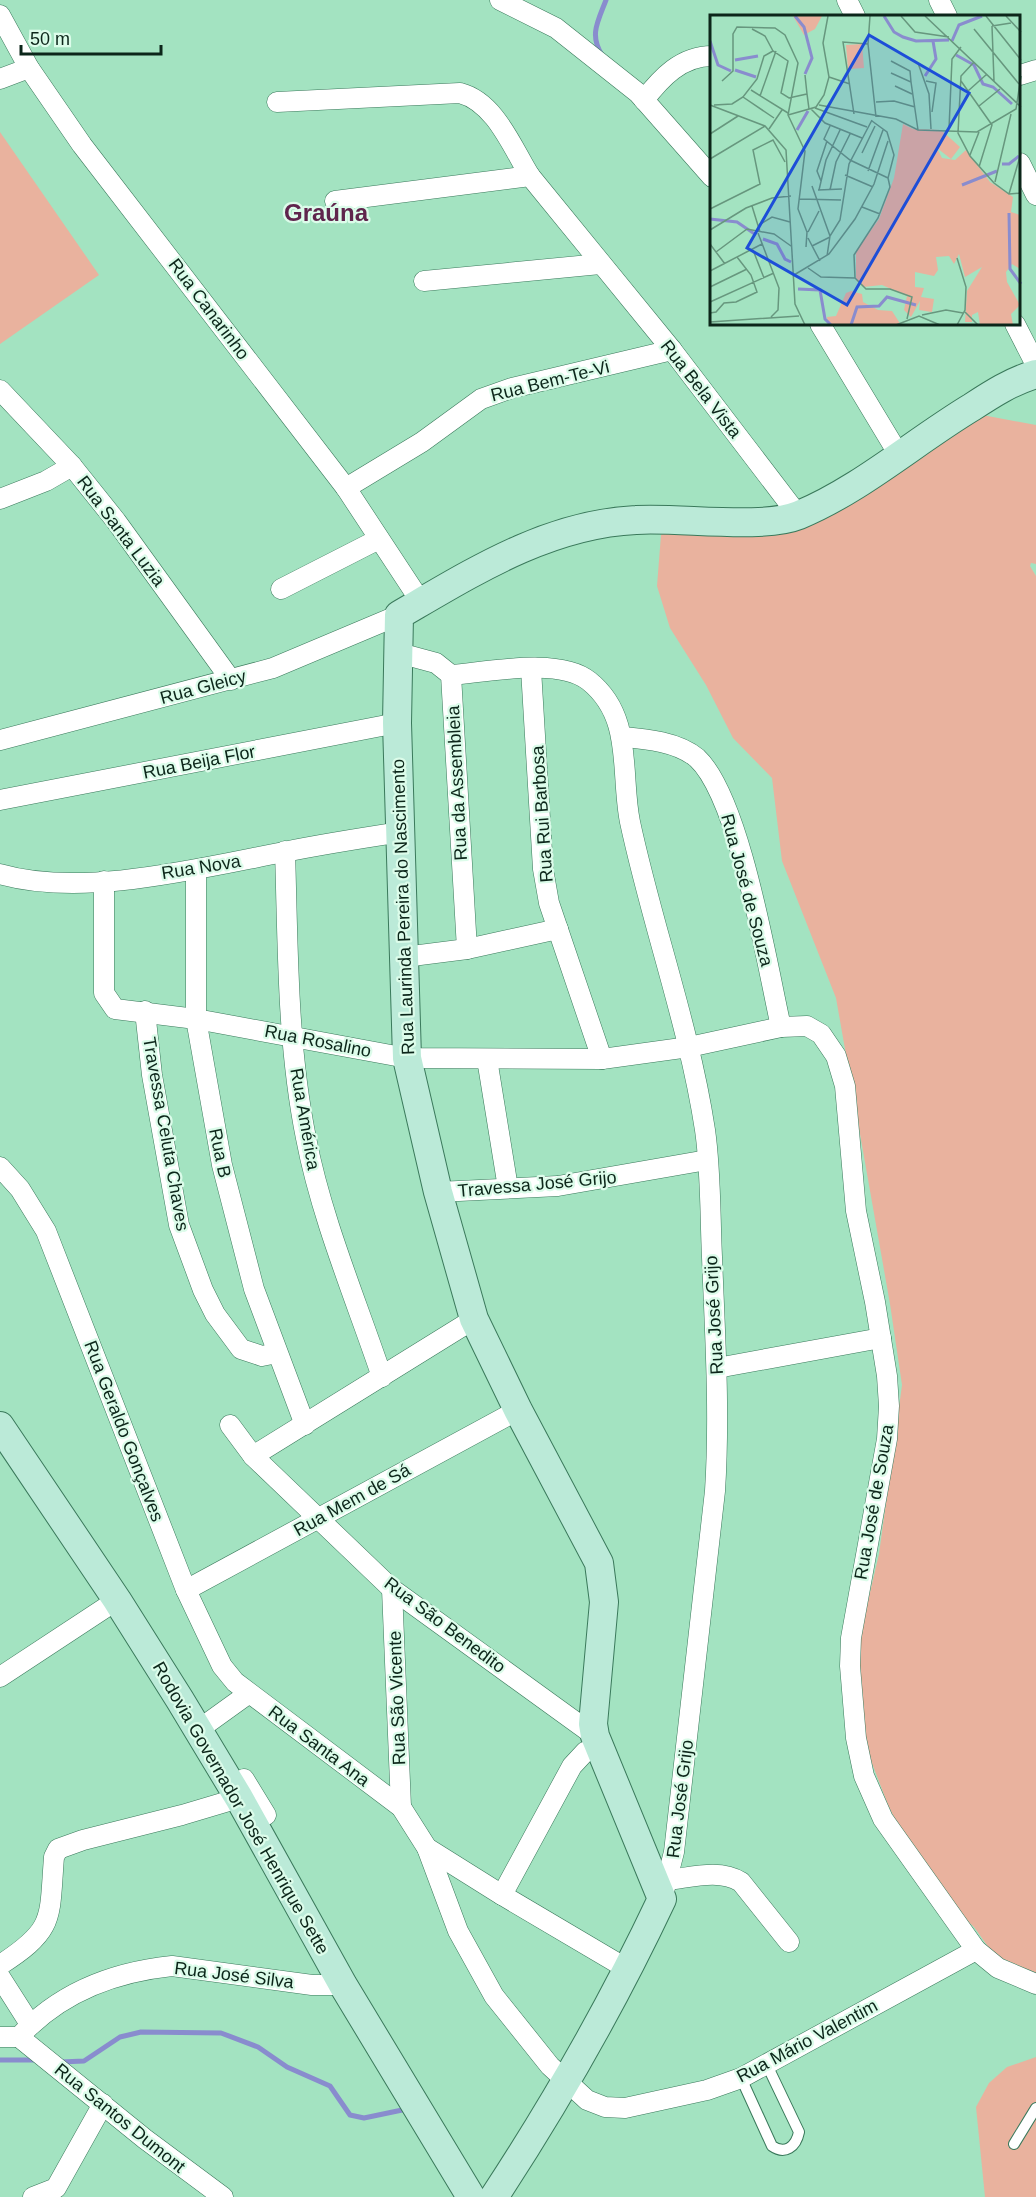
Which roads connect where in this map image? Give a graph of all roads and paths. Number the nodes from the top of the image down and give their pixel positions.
1 (500, 0) edge
2 (847, 0) edge
3 (939, 0) edge
4 (0, 15) edge
5 (854, 15) edge
6 (946, 15) edge
7 (710, 56) edge
8 (29, 68) junction
9 (1036, 70) edge
10 (1021, 75) edge
11 (0, 79) edge
12 (644, 100) junction
13 (277, 102) dead end
14 (1021, 165) edge
15 (710, 175) edge
16 (530, 176) junction
17 (1036, 195) edge
18 (335, 201) dead end
19 (600, 264) junction
20 (424, 281) dead end
21 (821, 326) edge
22 (832, 326) edge
23 (1016, 326) edge
24 (672, 350) junction
25 (843, 360) junction
26 (1036, 365) edge
27 (1036, 374) edge
28 (0, 390) edge
29 (898, 455) junction
30 (72, 466) junction
31 (346, 488) junction
32 (0, 499) edge
33 (798, 515) junction
34 (379, 539) junction
35 (281, 589) dead end
36 (410, 608) junction
37 (399, 653) junction
38 (531, 669) junction
39 (451, 675) junction
40 (231, 680) junction
41 (397, 723) junction
42 (623, 737) junction
43 (0, 740) edge
44 (0, 800) edge
45 (401, 832) junction
46 (285, 851) junction
47 (196, 870) junction
48 (0, 874) edge
49 (104, 881) junction
50 (558, 929) junction
51 (467, 949) junction
52 (404, 957) junction
53 (145, 1011) junction
54 (196, 1019) junction
55 (781, 1027) junction
56 (291, 1036) junction
57 (688, 1047) junction
58 (407, 1058) junction
59 (487, 1059) junction
60 (602, 1059) junction
61 (707, 1160) junction
62 (0, 1167) edge
63 (508, 1188) junction
64 (438, 1192) junction
65 (474, 1318) junction
66 (881, 1338) junction
67 (277, 1353) junction
68 (717, 1368) junction
69 (382, 1377) junction
70 (519, 1410) junction
71 (230, 1425) dead end
72 (305, 1425) junction
73 (0, 1426) edge
74 (9, 1447) edge
75 (253, 1456) junction
76 (321, 1518) junction
77 (392, 1589) junction
78 (186, 1590) junction
79 (117, 1600) junction
80 (0, 1677) edge
81 (248, 1694) junction
82 (206, 1729) junction
83 (597, 1742) junction
84 (239, 1798) junction
85 (401, 1807) junction
86 (266, 1815) dead end
87 (427, 1848) junction
88 (666, 1890) junction
89 (501, 1896) junction
90 (789, 1942) dead end
91 (976, 1950) junction
92 (0, 1965) edge
93 (629, 1970) junction
94 (0, 1977) edge
95 (343, 1984) junction
96 (1036, 1984) edge
97 (16, 2032) edge
98 (767, 2065) junction
99 (741, 2078) junction
100 (566, 2083) junction
101 (104, 2104) junction
102 (1036, 2108) edge
103 (1014, 2144) dead end
104 (62, 2192) edge
105 (33, 2197) edge
106 (223, 2197) edge
107 (471, 2197) edge
108 (494, 2197) edge

1 - 12 street
2 - 5 street
3 - 6 street
4 - 8 street, Rua Canarinho
7 - 12 street
8 - 11 street
8 - 31 street, Rua Canarinho
9 - 10 street
12 - 15 street
13 - 16 street, Rua Bela Vista
14 - 17 street
16 - 18 street
16 - 19 street, Rua Bela Vista
19 - 20 street
19 - 24 street, Rua Bela Vista
21 - 25 street
22 - 25 street
23 - 26 street
24 - 31 street, Rua Bem-Te-Vi
24 - 33 street, Rua Bela Vista
25 - 29 street
27 - 29 street
28 - 30 street, Rua Santa Luzia
29 - 33 street
30 - 32 street
30 - 40 street, Rua Santa Luzia
31 - 34 street, Rua Canarinho
33 - 36 street
34 - 35 street
34 - 36 street, Rua Canarinho
36 - 37 street, Rua Laurinda Pereira do Nascimento
36 - 40 street, Rua Gleicy
37 - 39 street
37 - 41 street, Rua Laurinda Pereira do Nascimento
38 - 39 street
38 - 42 street
38 - 50 street, Rua Rui Barbosa
39 - 51 street, Rua da Assembleia
40 - 43 street, Rua Gleicy
41 - 44 street, Rua Beija Flor
41 - 45 street, Rua Laurinda Pereira do Nascimento
42 - 55 street, Rua José de Souza
42 - 57 street, Rua José Grijo
45 - 46 street, Rua Nova
45 - 52 street, Rua Laurinda Pereira do Nascimento
46 - 47 street, Rua Nova
46 - 56 street, Rua América
47 - 49 street, Rua Nova
47 - 54 street, Rua B
48 - 49 street, Rua Nova
49 - 53 street, Rua Rosalino
50 - 51 street
50 - 60 street, Rua Rui Barbosa
51 - 52 street
52 - 58 street, Rua Laurinda Pereira do Nascimento
53 - 54 street, Rua Rosalino
53 - 67 street, Travessa Celuta Chaves
54 - 56 street, Rua Rosalino
54 - 67 street, Rua B
55 - 57 street, Rua José de Souza
55 - 66 street, Rua José de Souza
56 - 58 street, Rua Rosalino
56 - 69 street, Rua América
57 - 60 street, Rua Rosalino
57 - 61 street, Rua José Grijo
58 - 59 street, Rua Rosalino
58 - 64 street, Rua Laurinda Pereira do Nascimento
59 - 60 street, Rua Rosalino
59 - 63 street
61 - 63 street, Travessa José Grijo
61 - 68 street, Rua José Grijo
62 - 78 street, Rua Geraldo Gonçalves
63 - 64 street, Travessa José Grijo
64 - 65 street, Rua Laurinda Pereira do Nascimento
65 - 69 street
65 - 70 street, Rua Laurinda Pereira do Nascimento
66 - 68 street
66 - 91 street, Rua José de Souza
67 - 72 street, Rua B
68 - 88 street, Rua José Grijo
69 - 72 street
70 - 76 street, Rua Mem de Sá
70 - 83 street, Rua Laurinda Pereira do Nascimento
71 - 75 street, Rua São Benedito
72 - 75 street
73 - 74 street, Rodovia Governador José Henrique Sette
74 - 79 street, Rodovia Governador José Henrique Sette
75 - 76 street, Rua São Benedito
76 - 77 street, Rua São Benedito
76 - 78 street, Rua Mem de Sá
77 - 83 street, Rua São Benedito
77 - 85 street, Rua São Vicente
78 - 81 street, Rua Geraldo Gonçalves
79 - 80 street
79 - 82 street, Rodovia Governador José Henrique Sette
81 - 82 street, Rua Santa Ana
81 - 85 street, Rua Santa Ana
82 - 84 street, Rodovia Governador José Henrique Sette
82 - 86 street
83 - 88 street, Rua Laurinda Pereira do Nascimento
83 - 89 street
84 - 92 street
84 - 95 street, Rodovia Governador José Henrique Sette
85 - 87 street, Rua Santa Ana
87 - 89 street, Rua Santa Ana
87 - 100 street, Rua Santa Ana
88 - 90 street
88 - 93 street
89 - 93 street, Rua Santa Ana
91 - 96 street
91 - 98 street, Rua Mário Valentim
93 - 100 street
94 - 97 street, Rua Santos Dumont
95 - 97 street, Rua José Silva
95 - 107 street, Rodovia Governador José Henrique Sette
97 - 101 street, Rua Santos Dumont
98 - 99 street, Rua Mário Valentim
98 - 99 lane
99 - 100 street, Rua Mário Valentim
100 - 108 street
101 - 104 street
101 - 106 street, Rua Santos Dumont
102 - 103 lane
104 - 105 street

